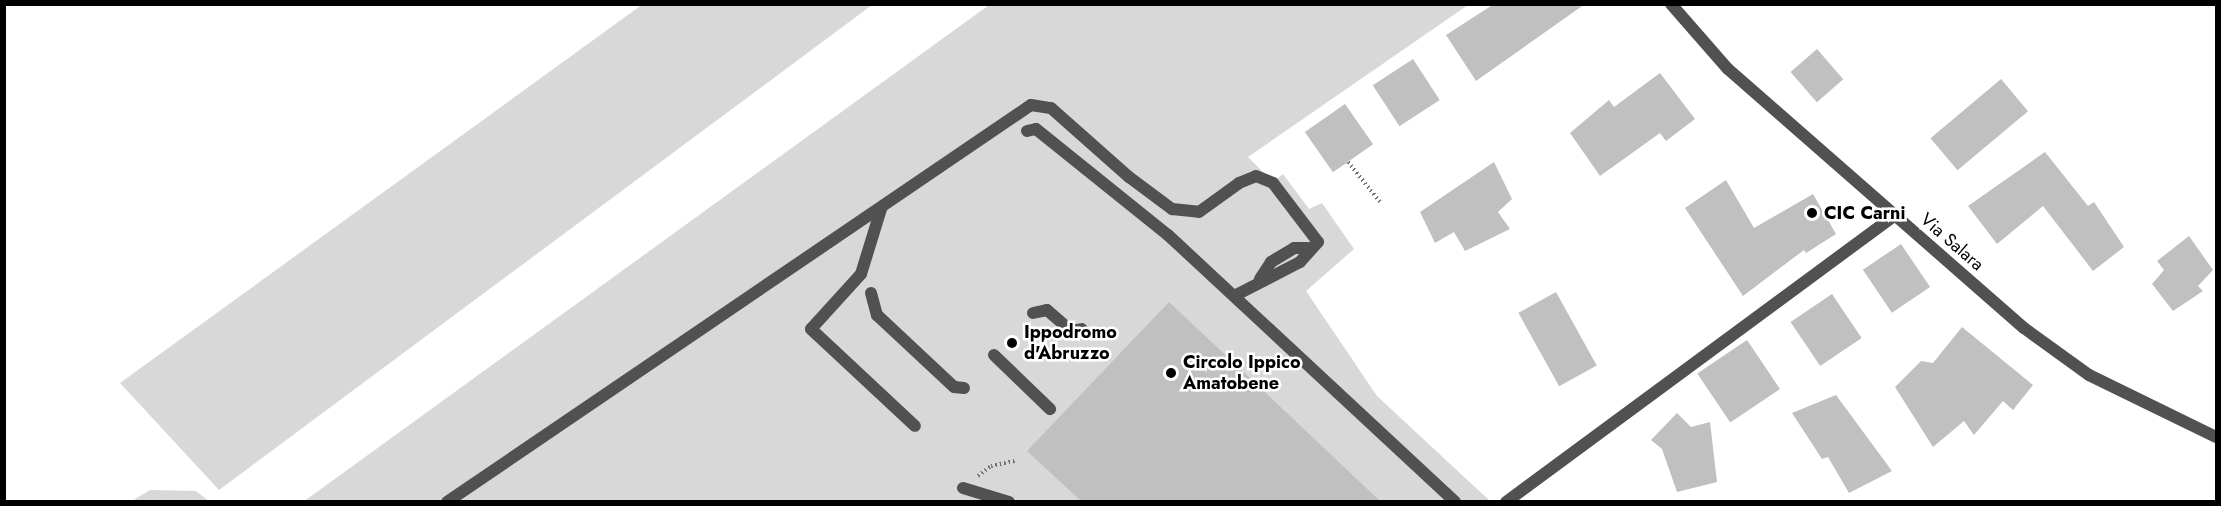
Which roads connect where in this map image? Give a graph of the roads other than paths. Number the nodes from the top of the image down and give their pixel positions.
1 (1671, 4) edge
2 (1027, 131) dead end
3 (881, 209) junction
4 (1895, 215) junction
5 (872, 293) dead end
6 (1236, 295) junction
7 (1033, 313) dead end
8 (1082, 329) dead end
9 (994, 355) dead end
10 (964, 388) dead end
11 (1050, 409) dead end
12 (915, 426) dead end
13 (2217, 437) edge
14 (963, 488) dead end
15 (447, 501) edge
16 (1009, 501) edge
17 (1455, 501) edge
18 (1506, 501) edge

1 - 4 street, Via Salara
2 - 6 street
3 - 6 street
3 - 12 street
3 - 15 street
4 - 13 street, Via Salara
4 - 18 street
5 - 10 street
6 - 17 street
7 - 8 street
9 - 11 street
14 - 16 street

